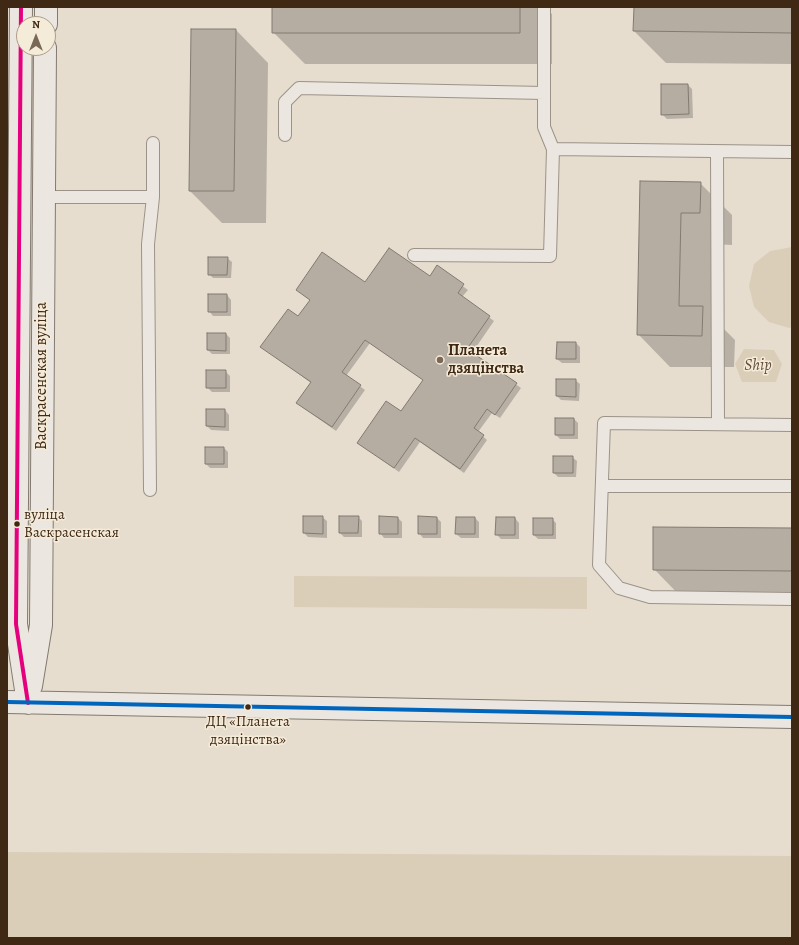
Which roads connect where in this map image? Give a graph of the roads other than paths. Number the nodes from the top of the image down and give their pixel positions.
1 (21, 7) edge
2 (544, 7) edge
3 (45, 56) edge
4 (544, 93) junction
5 (285, 135) dead end
6 (153, 143) dead end
7 (553, 150) junction
8 (717, 152) junction
9 (792, 152) edge
10 (43, 197) junction
11 (152, 197) junction
12 (414, 255) dead end
13 (13, 377) edge
14 (718, 423) junction
15 (792, 425) edge
16 (603, 486) junction
17 (792, 486) edge
18 (150, 490) dead end
19 (792, 599) edge
20 (7, 702) edge
21 (28, 703) junction
22 (792, 717) edge

1 - 13 main road, Васкрасенская вуліца
2 - 4 lane
3 - 10 main road, Васкрасенская вуліца
4 - 5 lane
4 - 7 lane
6 - 11 lane
7 - 8 lane
7 - 12 lane
8 - 9 lane
8 - 14 lane
10 - 11 lane
10 - 21 main road, Васкрасенская вуліца
11 - 18 lane
13 - 21 main road, Васкрасенская вуліца
14 - 15 lane
14 - 16 lane
16 - 17 lane
16 - 19 lane
20 - 21 main road
21 - 22 main road

